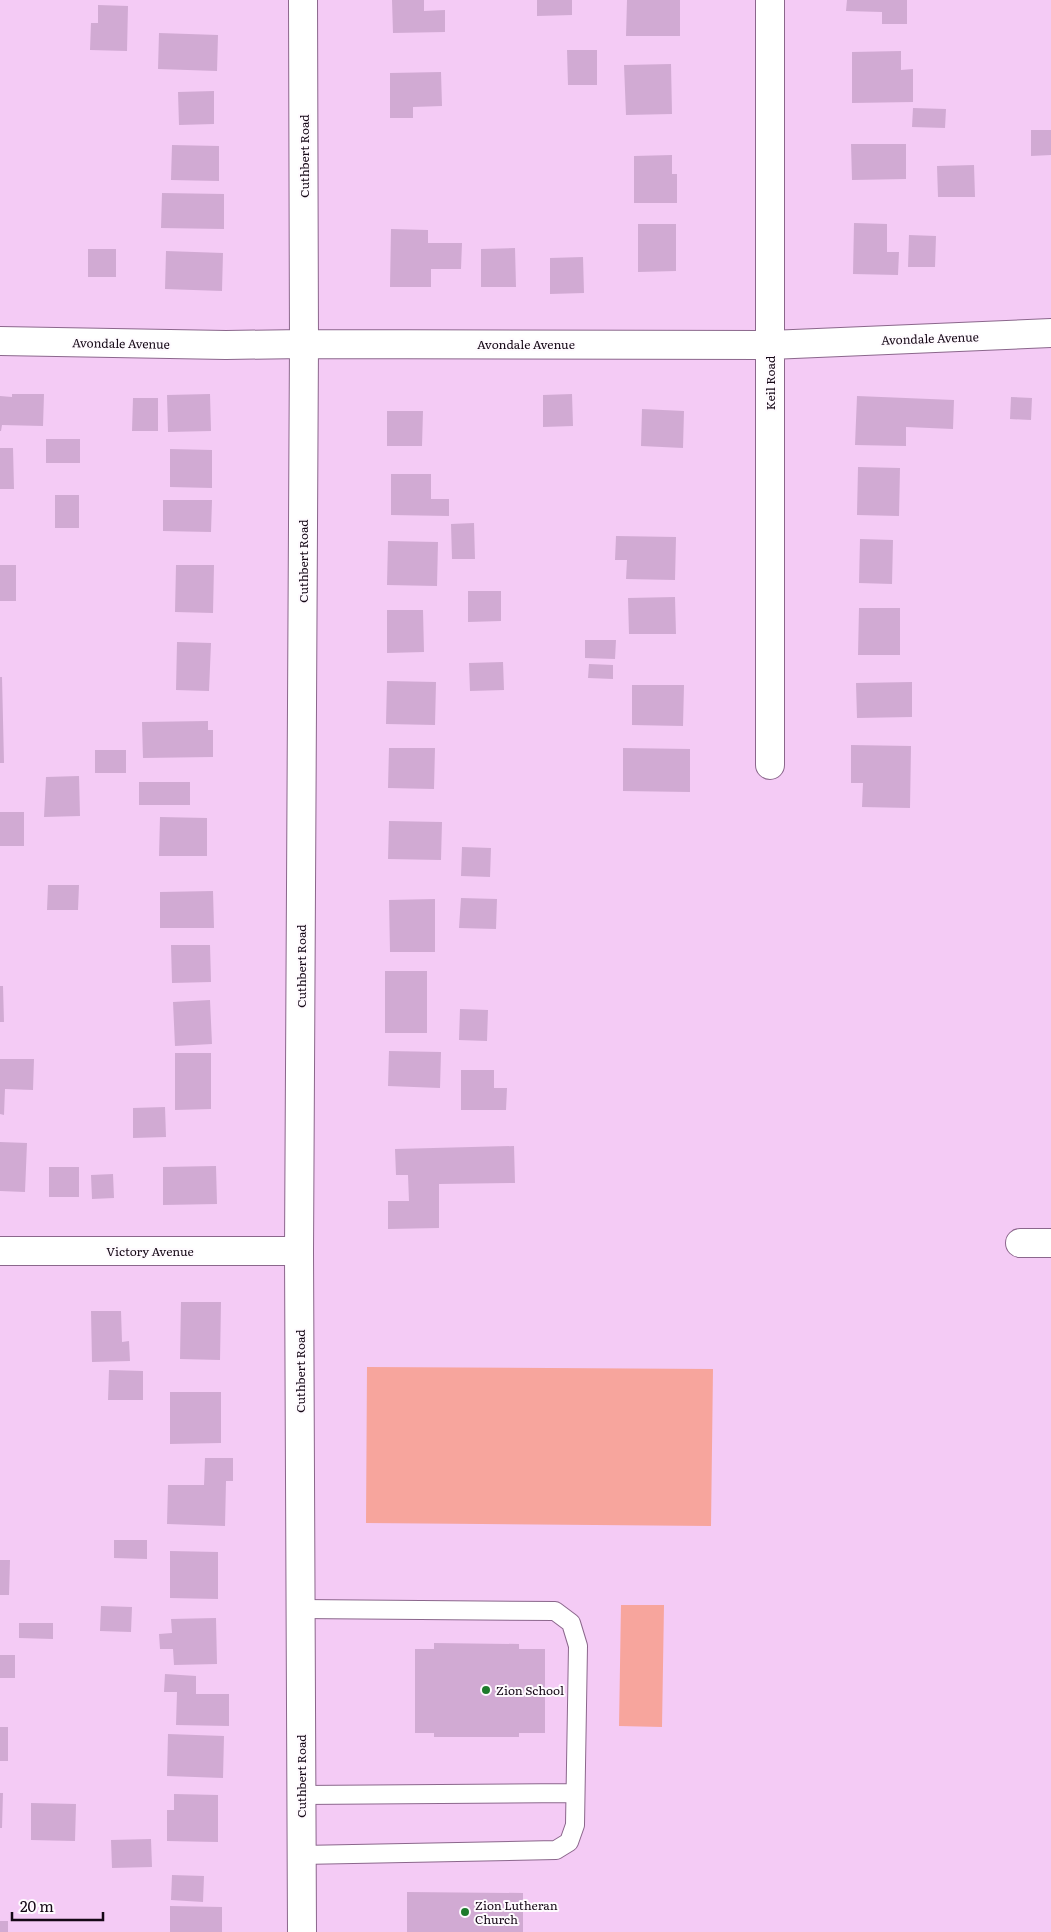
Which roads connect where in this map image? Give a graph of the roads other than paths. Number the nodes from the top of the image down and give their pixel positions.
1 (303, 0) edge
2 (770, 0) edge
3 (1051, 334) edge
4 (0, 341) edge
5 (304, 344) junction
6 (770, 345) junction
7 (770, 765) dead end
8 (1020, 1243) dead end
9 (1051, 1243) edge
10 (0, 1251) edge
11 (299, 1251) junction
12 (301, 1609) junction
13 (575, 1793) junction
14 (301, 1795) junction
15 (301, 1855) junction
16 (302, 1932) edge

1 - 5 street, Cuthbert Road
2 - 6 street, Keil Road
3 - 6 street, Avondale Avenue
4 - 5 street, Avondale Avenue
5 - 6 street, Avondale Avenue
5 - 11 street, Cuthbert Road
6 - 7 street, Keil Road
8 - 9 street
10 - 11 street, Victory Avenue
11 - 12 street, Cuthbert Road
12 - 13 lane
12 - 14 street, Cuthbert Road
13 - 14 lane
13 - 15 lane
14 - 15 street, Cuthbert Road
15 - 16 street, Cuthbert Road

